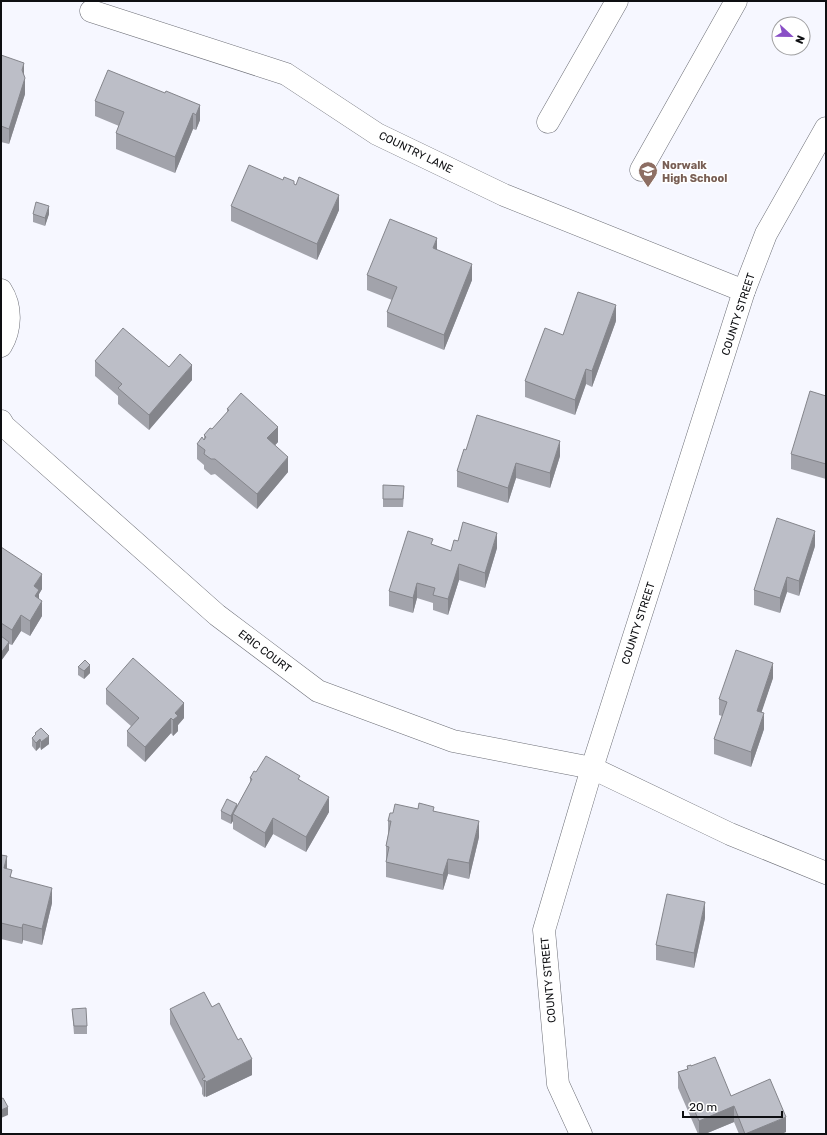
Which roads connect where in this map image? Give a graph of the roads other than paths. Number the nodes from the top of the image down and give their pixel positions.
1 (617, 1) edge
2 (736, 1) edge
3 (91, 11) dead end
4 (548, 122) dead end
5 (826, 128) edge
6 (641, 170) dead end
7 (1, 290) edge
8 (744, 292) junction
9 (1, 346) edge
10 (1, 421) edge
11 (592, 768) junction
12 (826, 873) edge
13 (581, 1134) edge

1 - 4 street
2 - 6 street
3 - 8 street, COUNTRY LANE
5 - 8 street, COUNTY STREET
7 - 9 street
8 - 11 street, COUNTY STREET
10 - 11 street, ERIC COURT
11 - 12 street, ERIC COURT
11 - 13 street, COUNTY STREET

